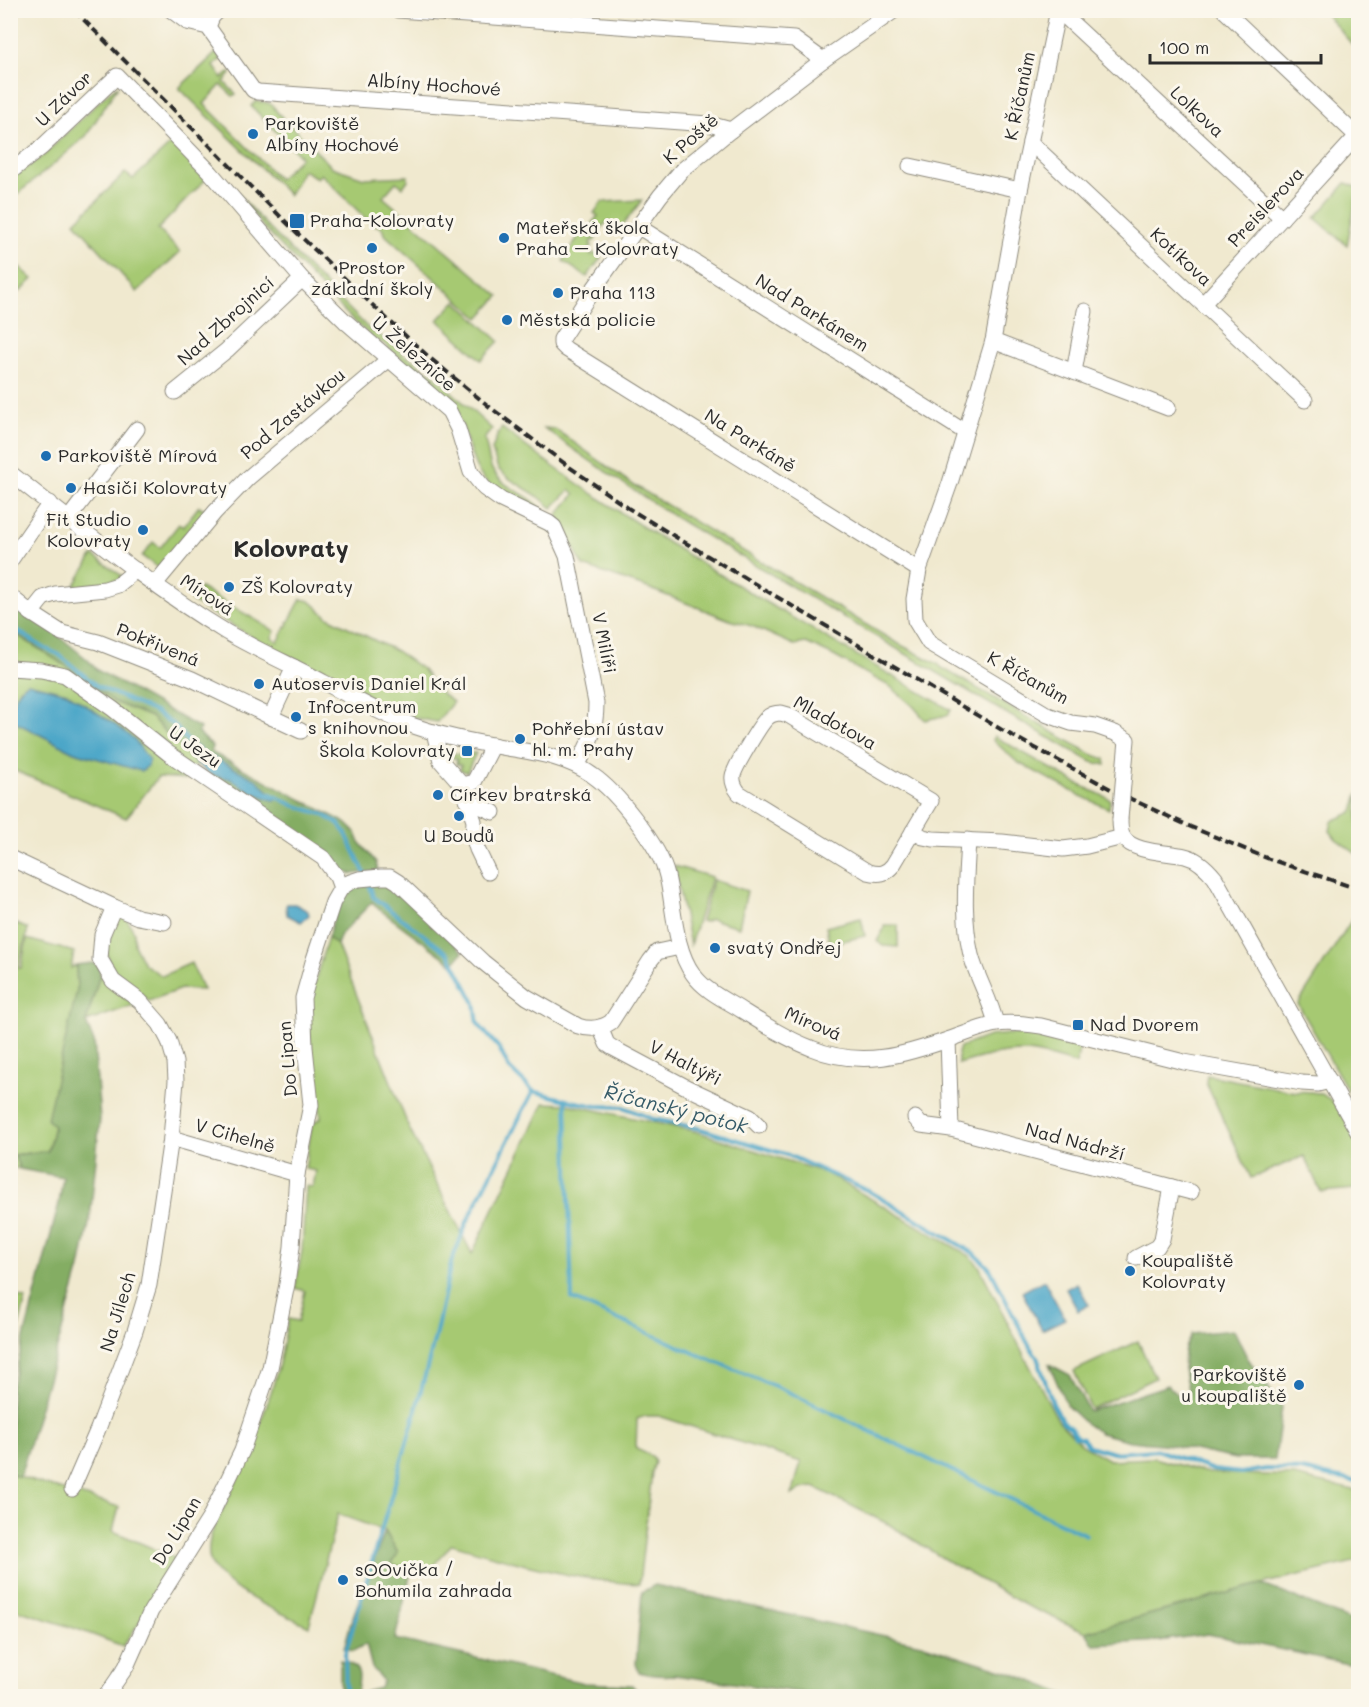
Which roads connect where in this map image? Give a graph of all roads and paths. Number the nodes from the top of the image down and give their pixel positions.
1 (171, 10) edge
2 (219, 10) edge
3 (398, 10) edge
4 (895, 10) edge
5 (1058, 10) edge
6 (1224, 10) edge
7 (208, 27) junction
8 (823, 60) junction
9 (117, 76) joint
10 (731, 130) junction
11 (1358, 137) edge
12 (1030, 142) junction
13 (910, 166) dead end
14 (10, 172) edge
15 (1020, 190) junction
16 (1282, 218) junction
17 (639, 227) junction
18 (302, 279) junction
19 (1203, 304) junction
20 (1084, 311) dead end
21 (993, 341) junction
22 (561, 344) joint
23 (389, 359) junction
24 (1074, 372) junction
25 (175, 392) dead end
26 (1305, 400) dead end
27 (1168, 408) dead end
28 (137, 429) dead end
29 (965, 432) junction
30 (10, 473) edge
31 (50, 503) junction
32 (69, 518) junction
33 (554, 527) joint
34 (10, 561) edge
35 (136, 570) junction
36 (919, 570) junction
37 (155, 584) junction
38 (10, 596) edge
39 (31, 613) junction
40 (294, 667) junction
41 (10, 668) edge
42 (271, 717) junction
43 (301, 731) dead end
44 (434, 732) junction
45 (493, 745) junction
46 (578, 766) junction
47 (462, 785) junction
48 (468, 801) junction
49 (493, 812) dead end
50 (913, 831) junction
51 (1123, 837) junction
52 (968, 840) junction
53 (10, 858) edge
54 (488, 873) dead end
55 (341, 888) junction
56 (114, 907) junction
57 (164, 922) dead end
58 (680, 947) junction
59 (996, 1024) junction
60 (600, 1027) junction
61 (948, 1040) junction
62 (1330, 1081) junction
63 (915, 1118) dead end
64 (759, 1126) dead end
65 (951, 1129) junction
66 (1359, 1132) edge
67 (171, 1138) junction
68 (297, 1174) junction
69 (1172, 1187) junction
70 (1191, 1192) dead end
71 (1136, 1258) dead end
72 (72, 1489) dead end
73 (106, 1696) edge

1 - 7 street
2 - 7 street
3 - 8 street
4 - 8 street, K Poště
5 - 12 street, K Říčanům
5 - 16 street, Lolkova
6 - 11 street
7 - 10 street, Albíny Hochové
8 - 10 street, K Poště
9 - 14 street, U Závor
9 - 18 street, U Železnice
10 - 17 street, K Poště
11 - 16 street, Preislerova
12 - 15 street, K Říčanům
12 - 19 street, Kotíkova
13 - 15 street
15 - 21 street, K Říčanům
16 - 19 street, Preislerova
17 - 22 street, K Poště
17 - 29 street, Nad Parkánem
18 - 23 street, U Železnice
18 - 25 street, Nad Zbrojnicí
19 - 26 street, Kotíkova
20 - 24 street
21 - 24 street
21 - 29 street, K Říčanům
22 - 36 street, Na Parkáně
23 - 33 street, U Železnice
23 - 37 street, Pod Zastávkou
24 - 27 street
28 - 32 street
29 - 36 street, K Říčanům
30 - 31 street, Mírová
31 - 32 street, Mírová
31 - 34 street
32 - 35 street, Mírová
33 - 46 street, V Milíři
35 - 37 street, Mírová
35 - 39 street
36 - 51 street, K Říčanům, bridge
37 - 40 street, Mírová
38 - 39 street, Pokřivená
39 - 42 street, Pokřivená
40 - 42 street
40 - 44 street, Mírová
41 - 55 street, U Jezu
42 - 43 street, Pokřivená
44 - 45 street, Mírová
44 - 47 street
45 - 46 street, Mírová
45 - 47 street
46 - 58 street, Mírová
47 - 48 street
48 - 49 street
48 - 54 street
50 - 50 street, Mladotova
50 - 52 street
51 - 52 street
51 - 62 street
52 - 59 street
53 - 56 street
55 - 60 street
55 - 68 street, Do Lipan
56 - 57 street
56 - 67 street, V Cihelně
58 - 60 street
58 - 61 street, Mírová
59 - 61 street, Mírová
59 - 62 street, Mírová
60 - 64 street, V Haltýři
61 - 65 street
62 - 66 street
63 - 65 street, Nad Nádrží
65 - 69 street, Nad Nádrží
67 - 68 street, V Cihelně
67 - 72 street, Na Jílech
68 - 73 street, Do Lipan
69 - 70 street, Nad Nádrží
69 - 71 street

